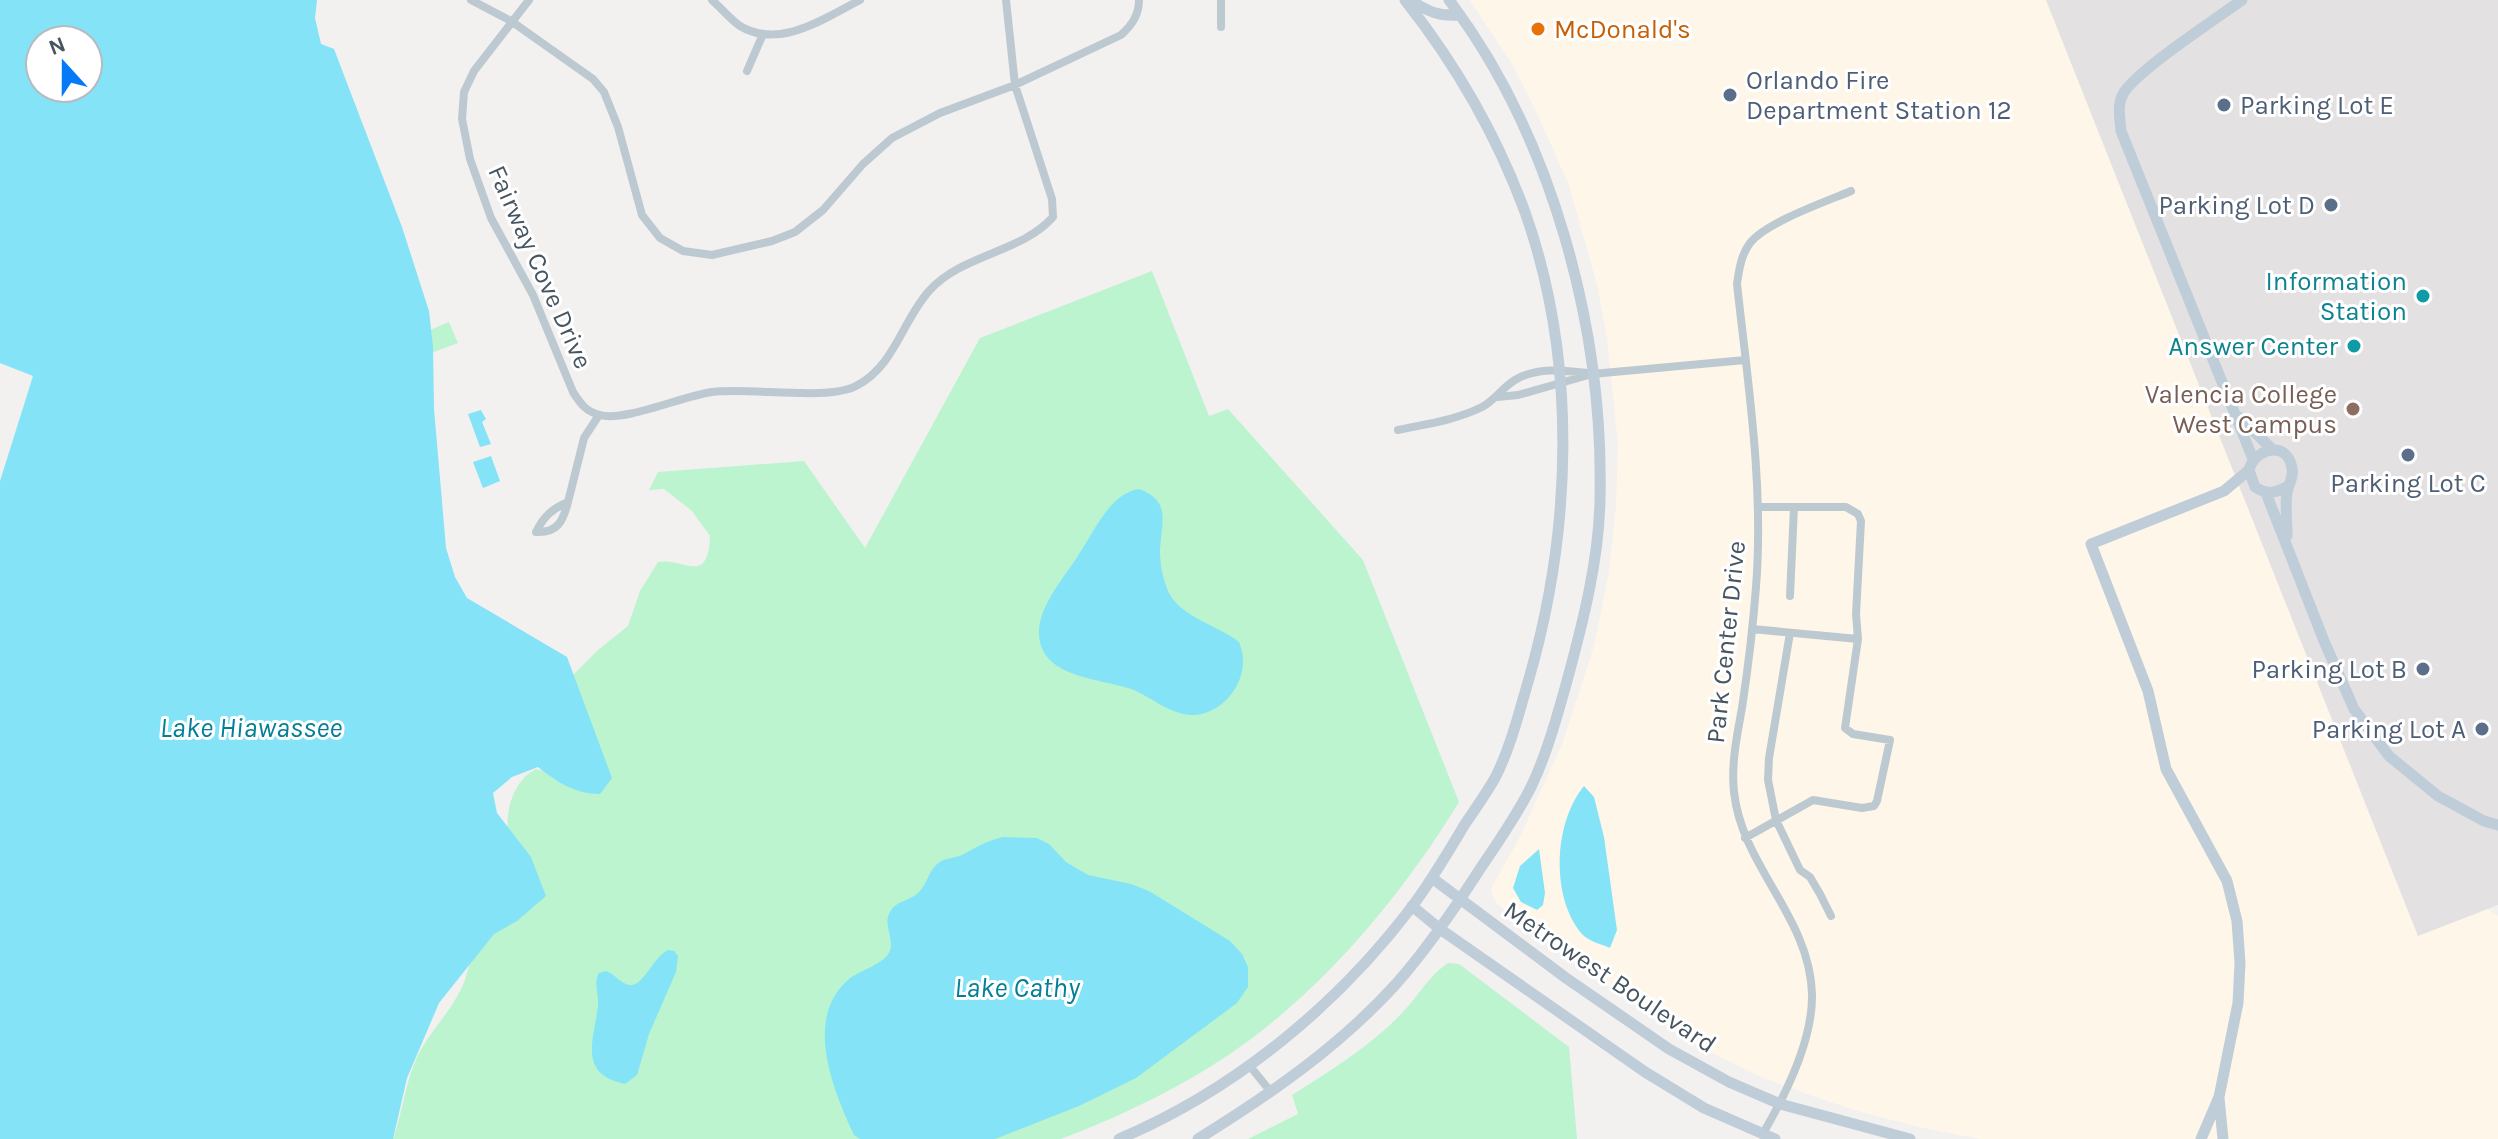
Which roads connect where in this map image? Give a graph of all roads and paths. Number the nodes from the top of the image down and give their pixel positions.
1 (471, 0) edge
2 (529, 0) edge
3 (712, 0) edge
4 (860, 0) edge
5 (1006, 0) edge
6 (1139, 0) edge
7 (1221, 0) edge
8 (1407, 0) edge
9 (1449, 0) edge
10 (2242, 0) edge
11 (1460, 15) junction
12 (511, 21) junction
13 (1221, 27) dead end
14 (763, 34) junction
15 (747, 71) dead end
16 (1015, 85) junction
17 (1851, 191) dead end
18 (1745, 360) junction
19 (1558, 369) junction
20 (1592, 374) junction
21 (1560, 384) junction
22 (1497, 397) junction
23 (2231, 407) junction
24 (599, 415) junction
25 (1398, 430) dead end
26 (2272, 449) junction
27 (2251, 465) junction
28 (2288, 486) junction
29 (2261, 490) junction
30 (2224, 491) junction
31 (568, 502) dead end
32 (1758, 507) junction
33 (1794, 507) junction
34 (2288, 544) junction
35 (1790, 596) dead end
36 (1752, 629) junction
37 (1790, 633) junction
38 (1858, 639) junction
39 (1776, 820) junction
40 (2498, 825) edge
41 (1745, 838) junction
42 (1432, 878) junction
43 (1460, 900) junction
44 (1412, 906) junction
45 (1831, 916) dead end
46 (1440, 929) junction
47 (1249, 1065) junction
48 (1271, 1092) junction
49 (2219, 1097) junction
50 (1780, 1104) junction
51 (1762, 1135) junction
52 (1119, 1139) edge
53 (1198, 1139) edge
54 (1775, 1139) edge
55 (1910, 1139) edge
56 (2201, 1139) edge
57 (2223, 1139) edge

1 - 12 street
2 - 12 street, Fairway Cove Drive
3 - 14 street
4 - 14 street
5 - 16 street
6 - 16 street
7 - 13 street
8 - 11 street
8 - 19 street
9 - 11 street
10 - 23 street
11 - 20 street
12 - 16 street
12 - 24 street, Fairway Cove Drive
14 - 15 street
16 - 24 street
17 - 18 street, Park Center Drive
18 - 20 street
18 - 32 street, Park Center Drive
19 - 20 street
19 - 21 street
19 - 22 street
20 - 21 street
20 - 43 street
21 - 22 street
21 - 42 street
22 - 25 street
23 - 26 street
23 - 27 street
24 - 31 street
26 - 27 street
26 - 28 street
27 - 29 street
27 - 30 street
28 - 29 street
28 - 34 street
29 - 30 street
29 - 34 street
30 - 49 street
32 - 33 street
32 - 36 street, Park Center Drive
33 - 35 street
33 - 38 street
34 - 40 street
36 - 37 street
36 - 41 street, Park Center Drive
37 - 38 street
37 - 39 street
38 - 39 street
39 - 41 street
39 - 45 street
41 - 50 street, Park Center Drive
42 - 43 street, Metrowest Boulevard
42 - 44 street
43 - 46 street
43 - 50 street, Metrowest Boulevard
44 - 46 street
44 - 47 street
46 - 48 street
46 - 51 street
47 - 48 street
47 - 52 street
48 - 53 street
49 - 56 street
49 - 57 street
50 - 51 street, Park Center Drive
50 - 55 street, Metrowest Boulevard
51 - 54 street

